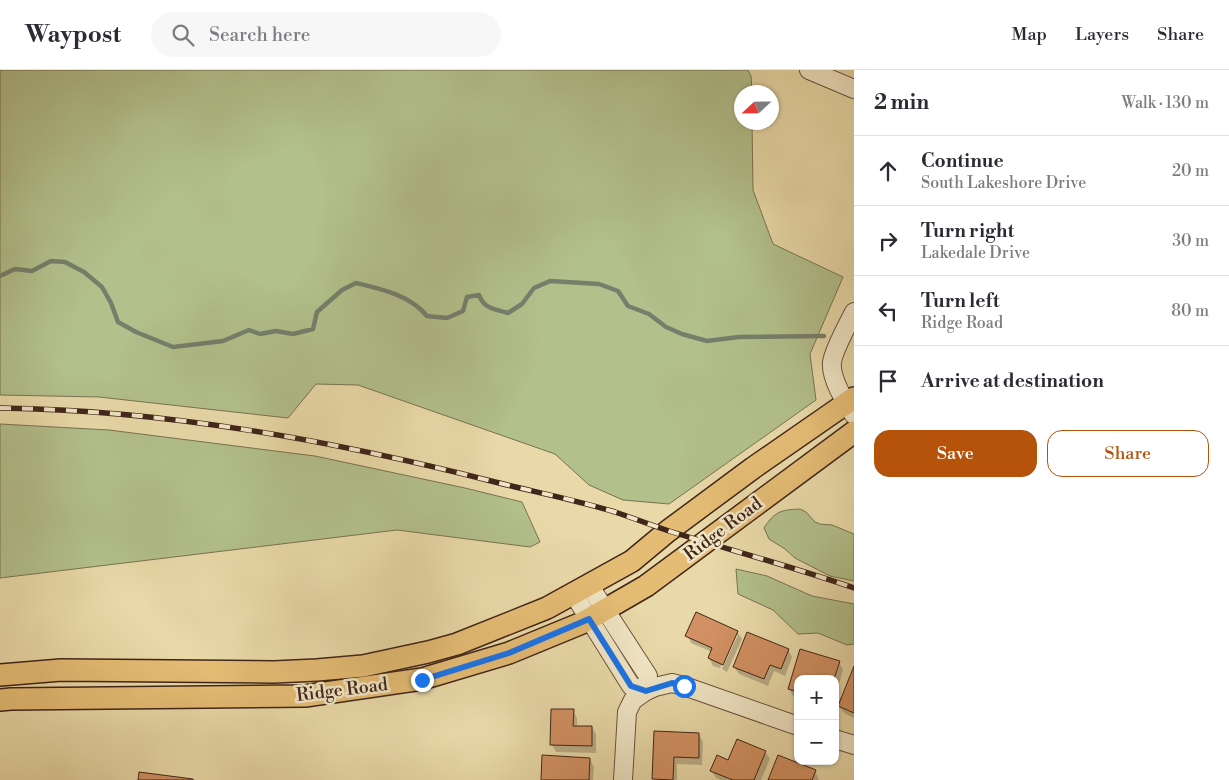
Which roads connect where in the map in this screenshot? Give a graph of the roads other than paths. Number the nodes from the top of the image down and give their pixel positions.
1 (809, 70) edge
2 (831, 75) edge
3 (854, 89) edge
4 (854, 312) edge
5 (851, 405) edge
6 (854, 432) edge
7 (581, 589) junction
8 (597, 614) junction
9 (392, 660) junction
10 (96, 670) junction
11 (0, 675) edge
12 (394, 684) junction
13 (646, 691) junction
14 (97, 698) junction
15 (0, 700) edge
16 (794, 725) edge
17 (839, 740) edge
18 (854, 745) edge
19 (623, 780) edge

1 - 2 street
2 - 3 street
4 - 5 street, Ridge Road
5 - 7 main road, Ridge Road
6 - 8 main road, Ridge Road
7 - 8 street
7 - 9 main road, Ridge Road
8 - 12 main road, Ridge Road
8 - 13 street
9 - 10 main road, Ridge Road
9 - 12 street
10 - 11 main road, Ridge Road
10 - 14 main road
12 - 14 main road, Ridge Road
13 - 16 street
13 - 19 street
14 - 15 main road, Ridge Road
17 - 18 street

